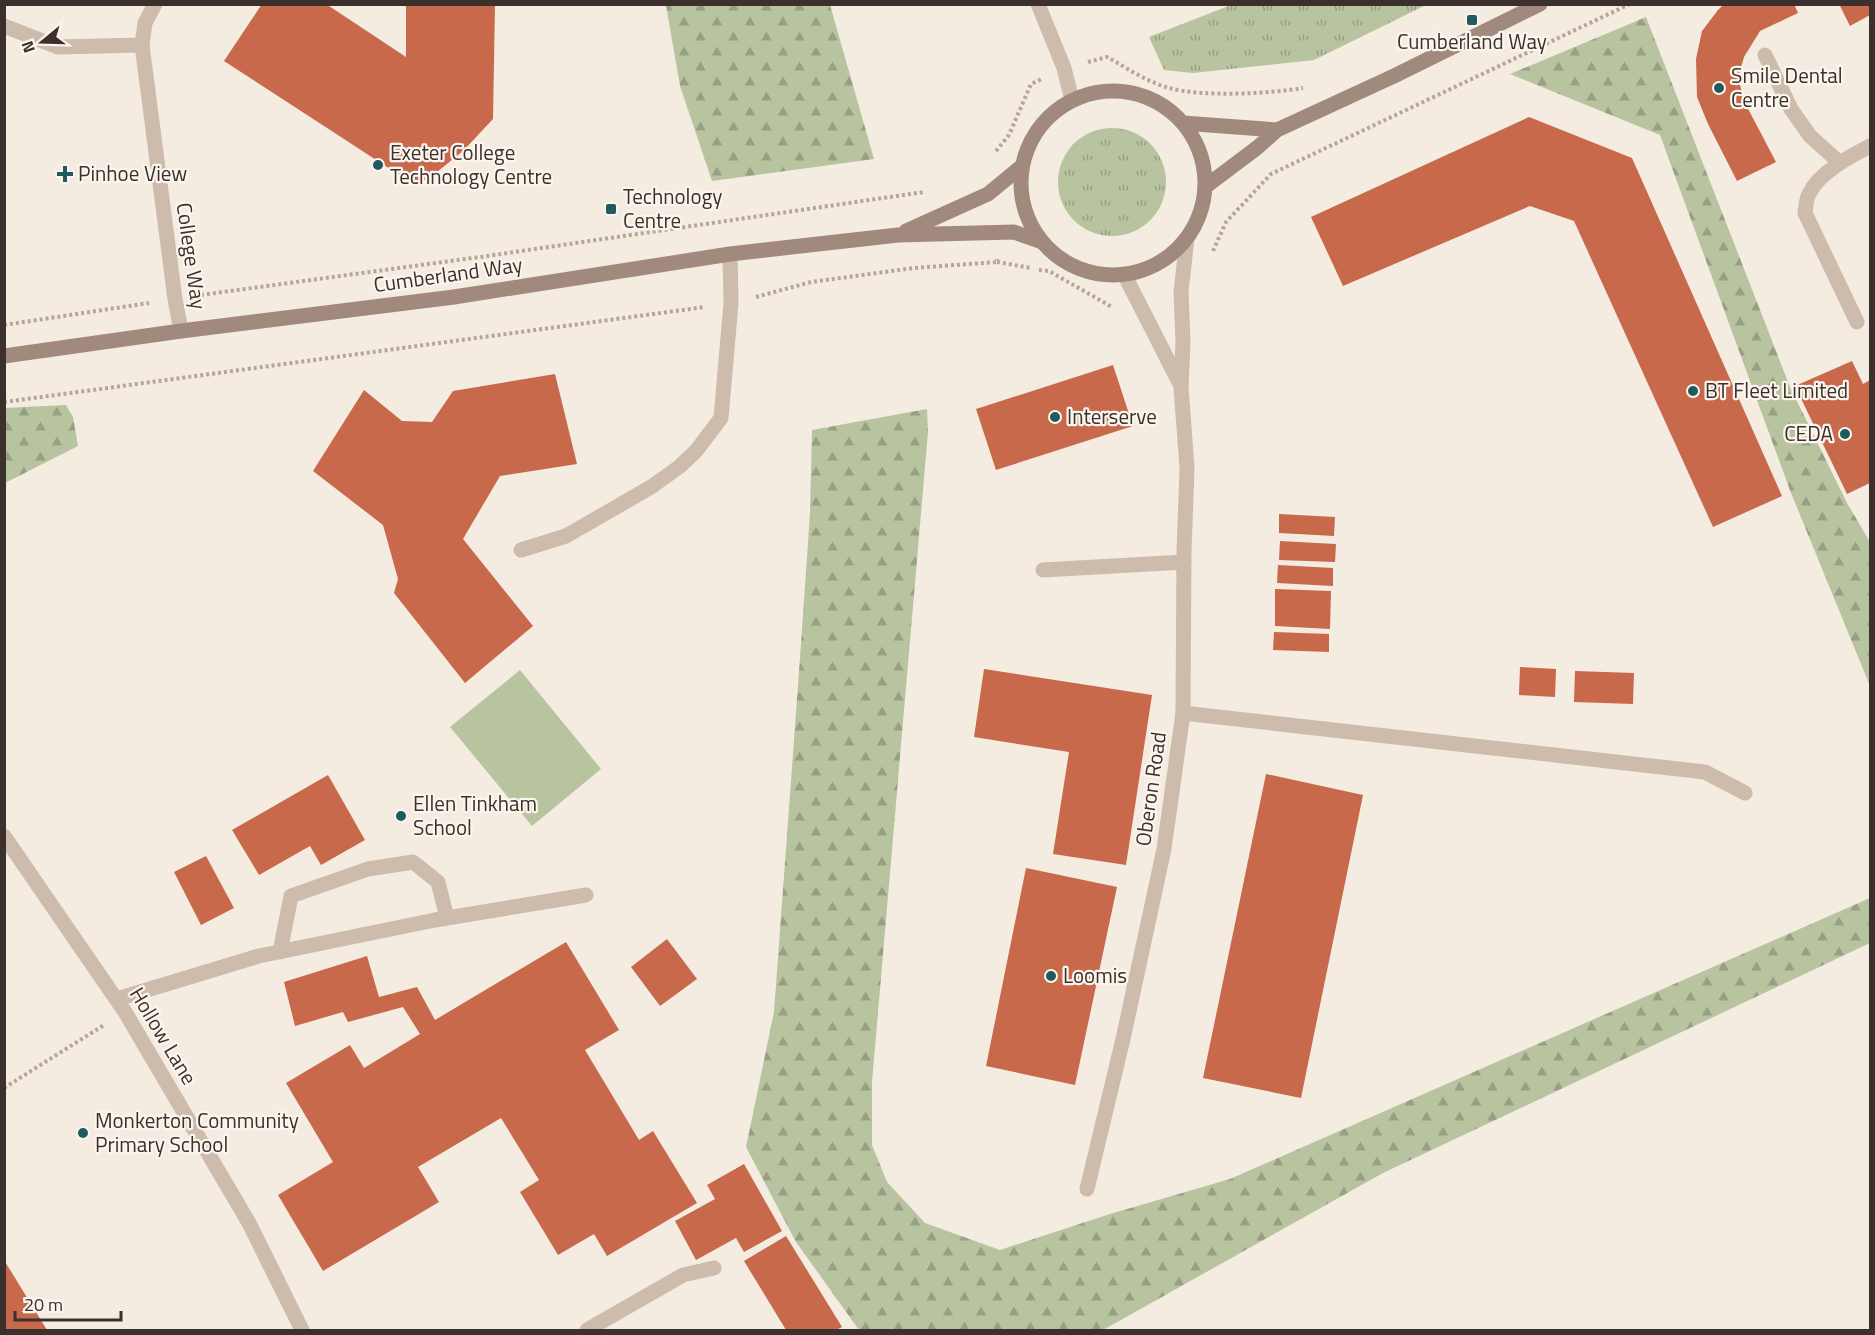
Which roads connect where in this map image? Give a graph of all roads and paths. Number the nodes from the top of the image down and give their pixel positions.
1 (155, 4) edge
2 (1038, 4) edge
3 (1540, 4) edge
4 (1630, 4) edge
5 (4, 26) edge
6 (142, 45) junction
7 (1765, 56) dead end
8 (1064, 68) junction
9 (1307, 87) dead end
10 (1072, 100) junction
11 (1183, 123) junction
12 (1277, 130) junction
13 (1870, 146) edge
14 (1839, 162) junction
15 (1022, 166) junction
16 (1205, 187) junction
17 (933, 191) dead end
18 (898, 235) junction
19 (1187, 238) junction
20 (1042, 242) junction
21 (1213, 252) dead end
22 (730, 254) junction
23 (997, 262) dead end
24 (1124, 274) junction
25 (174, 299) junction
26 (1114, 308) dead end
27 (1857, 322) dead end
28 (4, 325) edge
29 (181, 331) junction
30 (4, 356) edge
31 (1181, 387) junction
32 (521, 550) dead end
33 (1184, 562) junction
34 (1043, 570) dead end
35 (1183, 713) junction
36 (1745, 793) dead end
37 (4, 836) edge
38 (586, 895) dead end
39 (447, 918) junction
40 (280, 952) junction
41 (121, 1005) junction
42 (4, 1088) edge
43 (1087, 1189) dead end
44 (714, 1268) dead end
45 (302, 1330) edge
46 (587, 1330) edge

1 - 6 street, College Way
2 - 8 street
3 - 12 main road
4 - 21 path
5 - 6 street
6 - 25 street, College Way
7 - 14 street
8 - 9 path
8 - 10 street
10 - 11 main road
10 - 15 main road
11 - 12 main road
11 - 16 main road
12 - 16 main road
13 - 14 street
14 - 27 street
15 - 18 main road, Cumberland Way
15 - 20 main road
16 - 19 main road
17 - 25 path
18 - 20 main road, Cumberland Way
18 - 22 main road, Cumberland Way
19 - 24 main road
19 - 31 street, Oberon Road
20 - 24 main road
22 - 29 main road, Cumberland Way
22 - 32 street
23 - 26 path
24 - 31 street, Oberon Road
25 - 28 path
25 - 29 street, College Way
29 - 30 main road, Cumberland Way
31 - 33 street, Oberon Road
33 - 34 street
33 - 35 street, Oberon Road
35 - 36 street
35 - 43 street, Oberon Road
37 - 41 street, Hollow Lane
38 - 39 street
39 - 40 street
39 - 40 street
40 - 41 street
41 - 42 path
41 - 45 street, Hollow Lane
44 - 46 street

